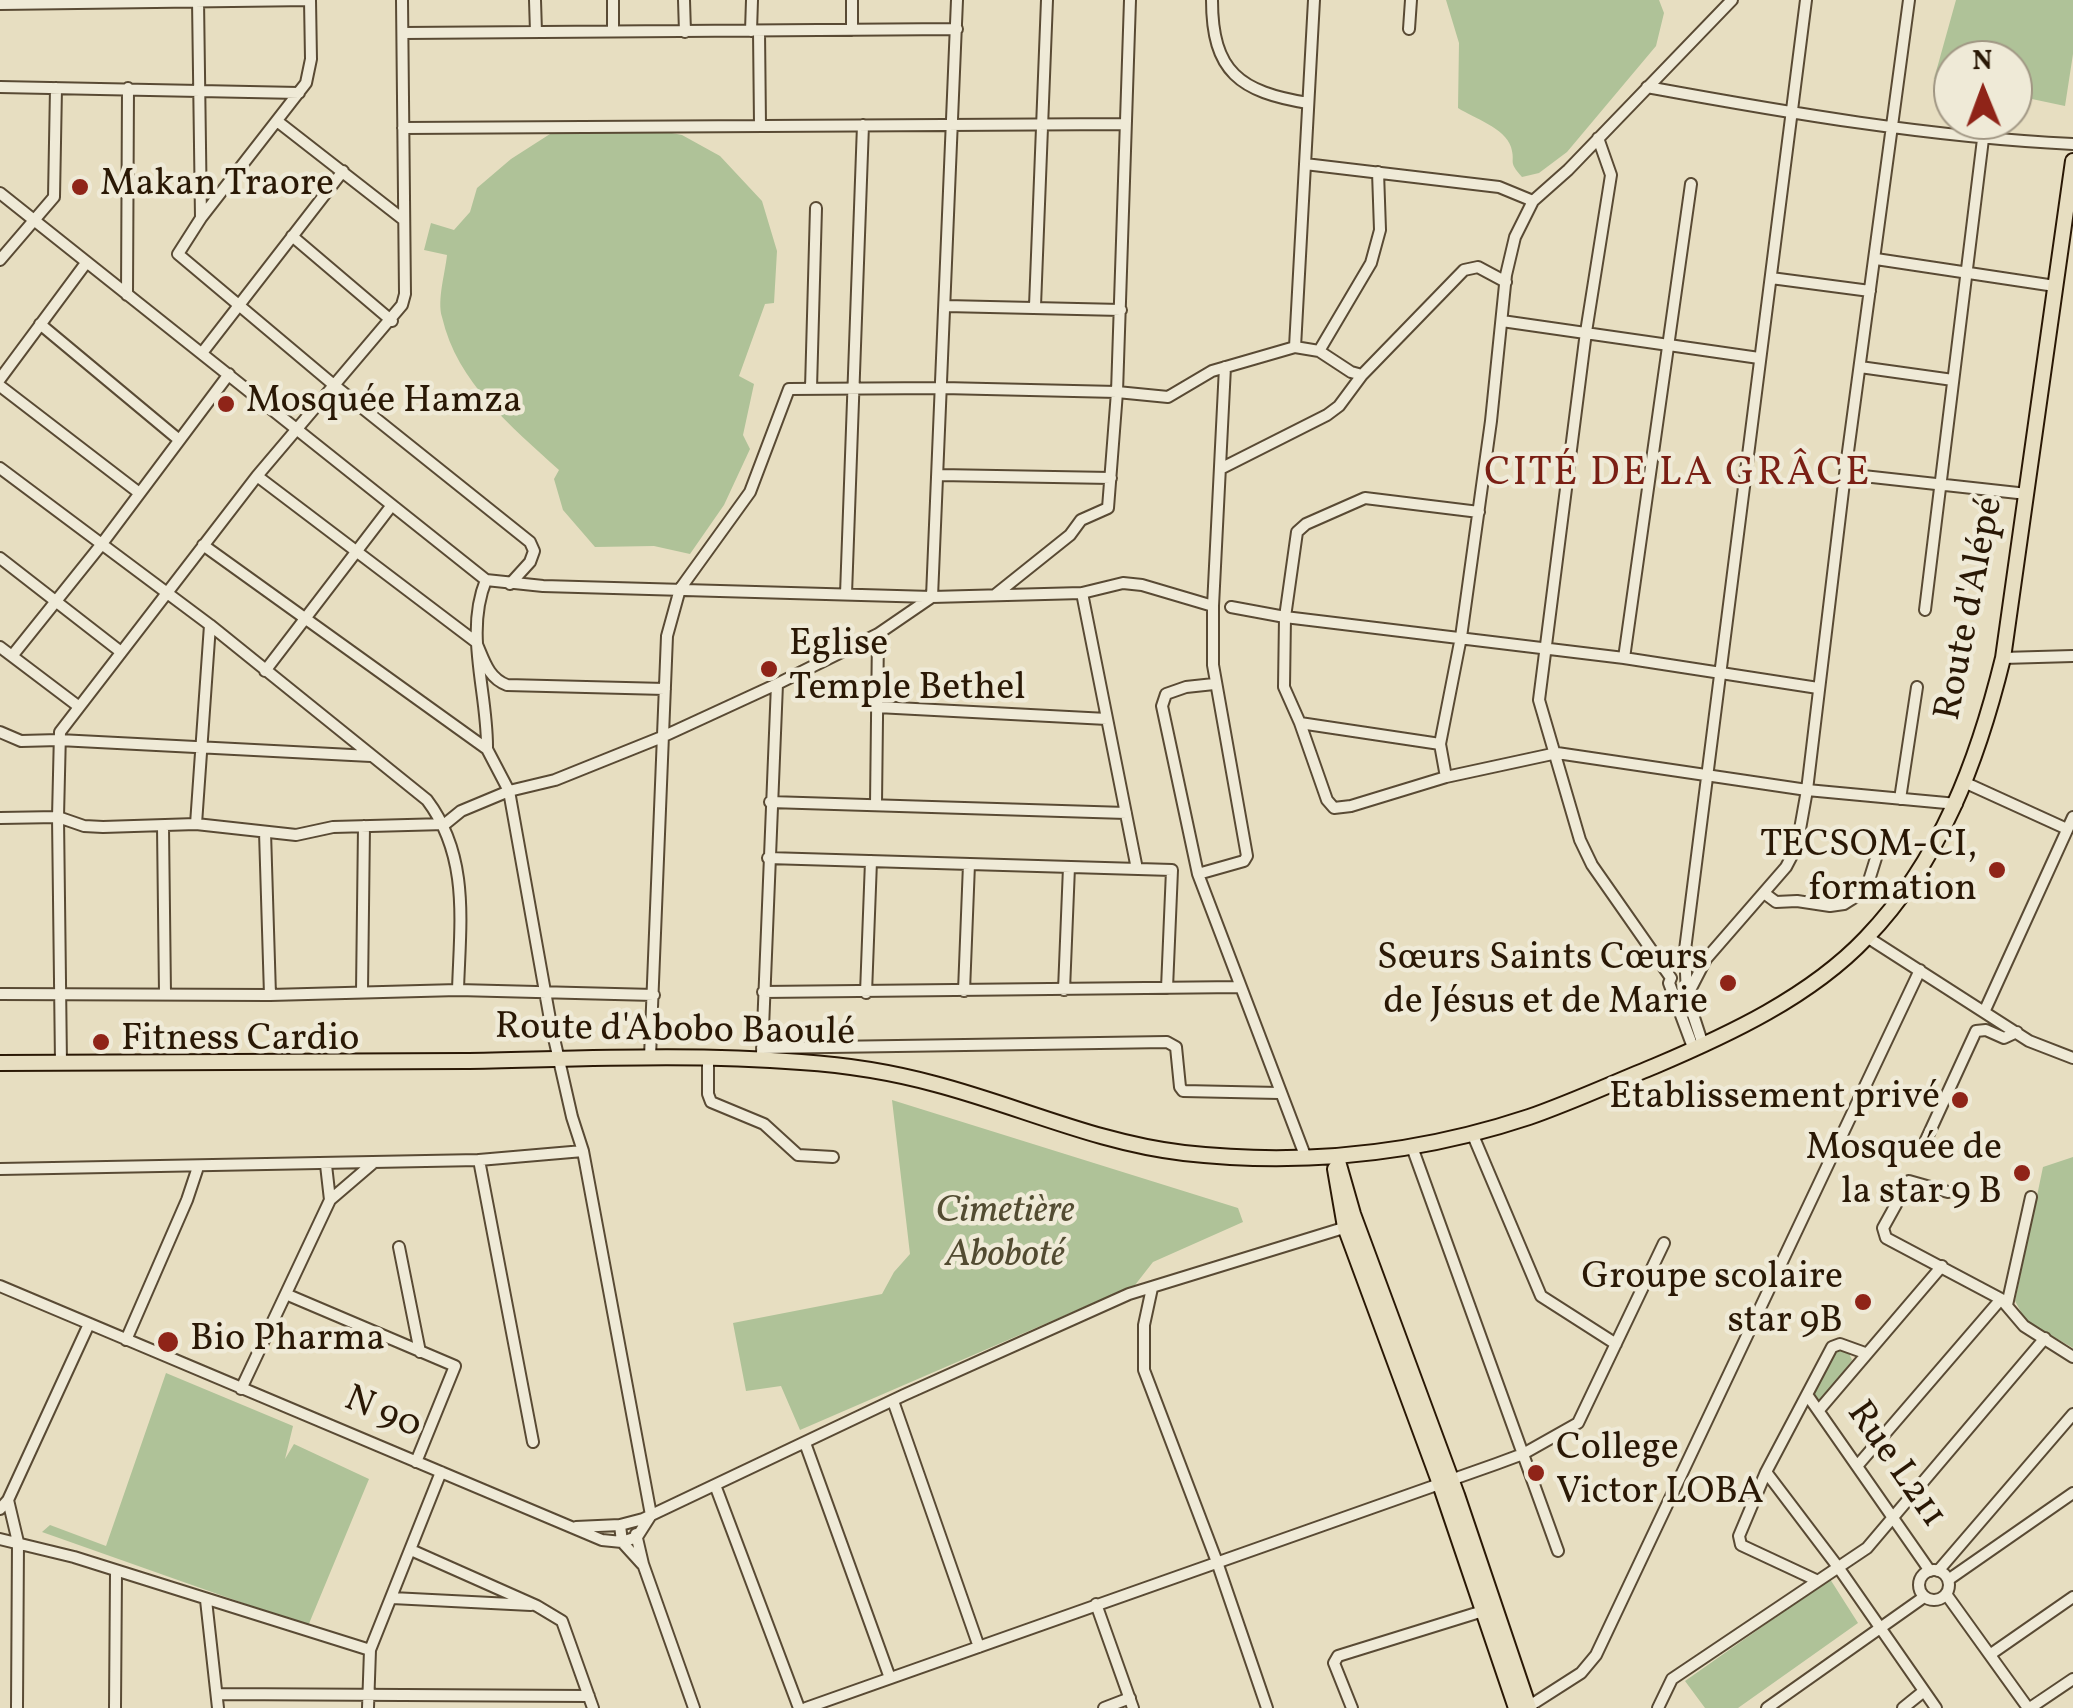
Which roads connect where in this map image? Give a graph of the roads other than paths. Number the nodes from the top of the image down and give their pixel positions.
1 (310, 0) edge
2 (402, 0) edge
3 (535, 0) edge
4 (613, 0) edge
5 (684, 0) edge
6 (752, 0) edge
7 (852, 0) edge
8 (957, 0) edge
9 (1047, 0) edge
10 (1130, 0) edge
11 (1212, 0) edge
12 (1314, 0) edge
13 (1411, 0) edge
14 (1732, 0) edge
15 (1806, 0) edge
16 (1909, 0) edge
17 (112, 1) edge
18 (198, 1) edge
19 (0, 4) edge
20 (1408, 29) dead end
21 (852, 30) junction
22 (956, 30) junction
23 (613, 31) junction
24 (755, 31) junction
25 (536, 32) junction
26 (685, 32) junction
27 (402, 34) junction
28 (0, 87) edge
29 (1647, 87) junction
30 (56, 88) junction
31 (128, 88) junction
32 (199, 90) junction
33 (299, 93) junction
34 (1308, 104) junction
35 (1792, 113) junction
36 (277, 121) junction
37 (1042, 123) junction
38 (952, 124) junction
39 (1125, 124) junction
40 (760, 125) junction
41 (864, 125) junction
42 (403, 128) junction
43 (1892, 129) junction
44 (1933, 134) edge
45 (1598, 138) junction
46 (1982, 140) joint
47 (2073, 144) edge
48 (2073, 161) edge
49 (1304, 164) junction
50 (343, 171) junction
51 (1378, 172) junction
52 (1691, 184) dead end
53 (0, 193) edge
54 (1534, 201) junction
55 (816, 208) dead end
56 (201, 218) junction
57 (33, 220) junction
58 (404, 220) junction
59 (292, 236) junction
60 (2067, 248) edge
61 (1876, 259) junction
62 (0, 260) edge
63 (86, 263) junction
64 (1967, 272) junction
65 (1770, 278) junction
66 (1506, 282) junction
67 (2056, 286) junction
68 (1870, 291) junction
69 (127, 295) junction
70 (239, 304) junction
71 (946, 306) junction
72 (1035, 306) junction
73 (1121, 310) junction
74 (392, 321) junction
75 (1502, 321) junction
76 (40, 324) junction
77 (1586, 332) junction
78 (1668, 345) junction
79 (1294, 347) junction
80 (1319, 351) junction
81 (202, 352) junction
82 (1760, 358) junction
83 (1225, 366) junction
84 (1860, 367) junction
85 (228, 374) junction
86 (1362, 375) junction
87 (1953, 380) junction
88 (0, 382) edge
89 (335, 386) junction
90 (812, 388) junction
91 (855, 388) junction
92 (943, 388) junction
93 (1117, 392) junction
94 (296, 431) junction
95 (178, 439) junction
96 (0, 468) edge
97 (1222, 468) junction
98 (1845, 474) junction
99 (939, 475) junction
100 (257, 476) junction
101 (1111, 478) junction
102 (1940, 485) junction
103 (138, 492) junction
104 (2028, 494) junction
105 (392, 505) junction
106 (1479, 512) junction
107 (101, 545) junction
108 (203, 545) junction
109 (354, 553) junction
110 (0, 558) edge
111 (486, 580) junction
112 (510, 584) junction
113 (680, 590) junction
114 (1082, 593) junction
115 (167, 594) junction
116 (846, 594) junction
117 (995, 596) junction
118 (932, 597) junction
119 (57, 602) junction
120 (1212, 606) junction
121 (1232, 607) dead end
122 (1925, 610) dead end
123 (306, 616) junction
124 (1284, 617) junction
125 (210, 624) junction
126 (878, 634) junction
127 (1461, 637) junction
128 (476, 642) junction
129 (0, 647) edge
130 (1543, 648) junction
131 (121, 652) junction
132 (12, 656) junction
133 (2073, 656) edge
134 (1624, 658) junction
135 (2003, 658) junction
136 (265, 672) junction
137 (1720, 673) junction
138 (777, 684) junction
139 (1214, 684) junction
140 (1818, 688) junction
141 (1916, 688) dead end
142 (664, 689) junction
143 (78, 706) junction
144 (877, 708) junction
145 (1107, 719) junction
146 (1300, 723) junction
147 (0, 732) edge
148 (662, 738) junction
149 (60, 740) junction
150 (1440, 744) junction
151 (202, 748) junction
152 (488, 750) junction
153 (1557, 754) junction
154 (371, 756) junction
155 (1708, 775) junction
156 (1446, 777) junction
157 (1966, 783) junction
158 (1807, 790) junction
159 (509, 792) junction
160 (1900, 799) junction
161 (770, 802) junction
162 (876, 804) junction
163 (1957, 804) junction
164 (1126, 813) junction
165 (58, 817) junction
166 (0, 818) edge
167 (2073, 818) edge
168 (196, 824) junction
169 (445, 824) junction
170 (364, 826) junction
171 (162, 827) junction
172 (2067, 829) junction
173 (265, 832) junction
174 (2067, 843) edge
175 (768, 858) junction
176 (1876, 858) dead end
177 (871, 861) junction
178 (970, 864) junction
179 (1069, 867) junction
180 (1137, 869) junction
181 (1172, 870) junction
182 (1198, 872) junction
183 (1764, 893) junction
184 (1867, 937) junction
185 (1684, 961) junction
186 (1920, 970) junction
187 (1671, 978) junction
188 (1240, 987) junction
189 (1167, 988) junction
190 (458, 990) junction
191 (1064, 990) junction
192 (362, 992) junction
193 (763, 992) junction
194 (964, 992) junction
195 (866, 993) junction
196 (0, 994) edge
197 (62, 994) junction
198 (165, 994) junction
199 (545, 994) junction
200 (270, 995) junction
201 (654, 995) junction
202 (1682, 999) junction
203 (1985, 1010) junction
204 (2017, 1032) junction
205 (1699, 1048) junction
206 (762, 1054) junction
207 (650, 1058) junction
208 (2073, 1058) edge
209 (561, 1059) junction
210 (708, 1059) junction
211 (0, 1063) edge
212 (61, 1063) junction
213 (1279, 1093) junction
214 (1472, 1133) junction
215 (1925, 1142) dead end
216 (1412, 1147) junction
217 (583, 1150) junction
218 (833, 1157) dead end
219 (1306, 1158) junction
220 (1337, 1158) junction
221 (479, 1160) junction
222 (373, 1163) junction
223 (326, 1165) junction
224 (198, 1167) junction
225 (0, 1169) edge
226 (1948, 1192) dead end
227 (2031, 1197) dead end
228 (330, 1200) junction
229 (1351, 1225) junction
230 (1664, 1243) dead end
231 (399, 1246) dead end
232 (1942, 1266) junction
233 (0, 1286) edge
234 (1152, 1288) junction
235 (288, 1295) junction
236 (2004, 1302) junction
237 (90, 1324) junction
238 (2045, 1338) junction
239 (126, 1340) junction
240 (1616, 1344) junction
241 (420, 1352) junction
242 (1865, 1352) junction
243 (2073, 1357) edge
244 (242, 1389) junction
245 (1808, 1396) junction
246 (892, 1401) junction
247 (1819, 1410) junction
248 (2073, 1414) edge
249 (533, 1442) dead end
250 (804, 1443) junction
251 (1523, 1454) junction
252 (416, 1462) junction
253 (1858, 1466) junction
254 (441, 1472) junction
255 (1766, 1472) junction
256 (1446, 1482) junction
257 (716, 1485) junction
258 (2073, 1492) edge
259 (4, 1504) edge
260 (651, 1516) junction
261 (1894, 1520) junction
262 (625, 1524) junction
263 (576, 1527) junction
264 (637, 1538) junction
265 (0, 1540) edge
266 (18, 1542) junction
267 (622, 1542) junction
268 (411, 1550) junction
269 (1558, 1552) dead end
270 (1217, 1562) junction
271 (642, 1564) junction
272 (1838, 1567) junction
273 (1934, 1571) junction
274 (116, 1573) junction
275 (1816, 1580) junction
276 (1948, 1580) junction
277 (1946, 1594) junction
278 (2073, 1596) edge
279 (1924, 1597) junction
280 (392, 1598) junction
281 (206, 1600) junction
282 (1096, 1604) junction
283 (537, 1606) junction
284 (1483, 1611) junction
285 (1880, 1630) junction
286 (979, 1647) junction
287 (370, 1650) junction
288 (1991, 1654) junction
289 (890, 1678) junction
290 (2073, 1679) edge
291 (1924, 1691) junction
292 (218, 1694) junction
293 (588, 1696) junction
294 (368, 1702) edge
295 (1131, 1703) edge
296 (18, 1708) edge
297 (115, 1708) edge
298 (218, 1708) edge
299 (593, 1708) edge
300 (694, 1708) edge
301 (802, 1708) edge
302 (1104, 1708) edge
303 (1267, 1708) edge
304 (1352, 1708) edge
305 (1524, 1708) edge
306 (1658, 1708) edge
307 (1767, 1708) edge
308 (1903, 1708) edge
309 (1936, 1708) edge
310 (2029, 1708) edge

1 - 18 street
1 - 33 street
2 - 27 street
3 - 25 street
4 - 23 street
5 - 26 street
6 - 24 street
7 - 21 street
8 - 22 street
9 - 37 street
10 - 39 street
11 - 34 street
12 - 34 street
13 - 20 street
14 - 29 street
15 - 35 street
16 - 43 street
17 - 18 street
17 - 19 street
18 - 32 street
21 - 22 street
21 - 24 street
22 - 38 street
23 - 25 street
23 - 26 street
24 - 26 street
24 - 40 street
25 - 27 street
27 - 42 street
28 - 30 street
29 - 35 street
29 - 45 street
30 - 31 street
30 - 57 street
31 - 32 street
31 - 69 street
32 - 33 street
32 - 56 street
33 - 36 street
34 - 49 street
35 - 43 street
35 - 65 street
36 - 50 street
36 - 56 street
37 - 38 street
37 - 39 street
37 - 72 street
38 - 41 street
38 - 71 street
39 - 73 street
40 - 41 street
40 - 42 street
41 - 91 street
42 - 58 street
43 - 44 street
43 - 61 street
45 - 54 street
45 - 77 street
46 - 47 street
46 - 64 street
48 - 60 main road, Route d'Alépé
49 - 51 street
49 - 79 street
50 - 58 street
50 - 59 street
51 - 54 street
51 - 80 street
52 - 78 street
53 - 57 street
54 - 66 street
55 - 90 street
56 - 70 street
57 - 62 street
57 - 63 street
58 - 74 street
59 - 70 street
59 - 74 street
60 - 67 main road, Route d'Alépé
61 - 64 street
61 - 68 street
63 - 69 street
63 - 76 street
64 - 67 street
64 - 87 street
65 - 68 street
65 - 82 street
66 - 75 street
66 - 86 street
67 - 104 main road, Route d'Alépé
68 - 84 street
69 - 81 street
70 - 81 street
70 - 89 street
71 - 72 street
71 - 92 street
72 - 73 street
73 - 93 street
74 - 89 street
75 - 77 street
75 - 106 street
76 - 88 street
76 - 95 street
77 - 78 street
77 - 130 street
78 - 82 street
78 - 134 street
79 - 80 street
79 - 83 street
80 - 86 street
81 - 85 street
82 - 137 street
83 - 93 street
83 - 97 street
84 - 87 street
84 - 98 street
85 - 94 street
85 - 95 street
86 - 97 street
87 - 102 street
88 - 103 street
89 - 94 street
89 - 112 street
90 - 91 street
90 - 113 street
91 - 92 street
91 - 116 street
92 - 93 street
92 - 99 street
93 - 101 street
94 - 100 street
94 - 105 street
95 - 103 street
96 - 107 street
97 - 120 street
98 - 102 street
98 - 140 street
99 - 101 street
99 - 118 street
100 - 108 street
100 - 109 street
101 - 117 street
102 - 104 street
102 - 122 street
103 - 107 street
104 - 135 main road, Route d'Alépé
105 - 109 street
105 - 111 street
106 - 124 street
106 - 127 street
107 - 115 street
107 - 119 street
108 - 115 street
108 - 123 street
109 - 123 street
109 - 128 street
110 - 119 street
111 - 112 street
111 - 128 street
112 - 113 street
113 - 116 street
113 - 142 street
114 - 117 street
114 - 120 street
114 - 145 street
115 - 125 street
115 - 131 street
116 - 118 street
117 - 118 street
118 - 126 street
119 - 131 street
119 - 132 street
120 - 139 street
121 - 124 street
123 - 136 street
123 - 152 street
124 - 127 street
124 - 146 street
125 - 136 street
125 - 151 street
126 - 138 street
126 - 144 street
127 - 130 street
127 - 150 street
128 - 142 street
128 - 152 street
129 - 132 street
130 - 134 street
130 - 153 street
131 - 143 street
132 - 143 street
133 - 135 street
134 - 137 street
135 - 157 main road, Route d'Alépé
136 - 154 street
137 - 140 street
137 - 155 street
138 - 148 street
138 - 161 street
139 - 182 street
139 - 182 street
140 - 158 street
141 - 160 street
142 - 148 street
143 - 149 street
144 - 145 street
144 - 162 street
145 - 164 street
146 - 150 street
146 - 156 street
147 - 149 street
148 - 159 street
148 - 201 street
149 - 151 street
149 - 165 street
150 - 156 street
151 - 154 street
151 - 168 street
152 - 159 street
153 - 155 street
153 - 156 street
153 - 187 street
154 - 169 street
155 - 158 street
155 - 185 street
157 - 163 main road, Route d'Alépé
157 - 172 street
158 - 160 street
158 - 183 street
159 - 169 street
159 - 199 street
160 - 163 street
161 - 162 street
161 - 175 street
162 - 164 street
163 - 184 main road, Route d'Alépé
164 - 180 street
165 - 166 street
165 - 171 street
165 - 197 street
167 - 172 street
168 - 171 street
168 - 173 street
169 - 170 street
169 - 190 street
170 - 173 street
170 - 192 street
171 - 198 street
172 - 174 street
173 - 200 street
174 - 203 street
175 - 177 street
175 - 193 street
176 - 183 street
177 - 178 street
177 - 195 street
178 - 179 street
178 - 194 street
179 - 180 street
179 - 191 street
180 - 181 street
181 - 182 street
181 - 189 street
182 - 188 street
183 - 202 street
184 - 186 street
184 - 205 main road, Route d'Alépé
185 - 187 street
185 - 202 street
186 - 203 street
186 - 305 street
187 - 202 street
188 - 189 street
188 - 213 street
189 - 191 street
190 - 192 street
190 - 199 street
191 - 194 street
192 - 200 street
193 - 195 street
193 - 206 street
194 - 195 street
196 - 197 street
197 - 198 street
197 - 212 street
198 - 200 street
199 - 201 street
199 - 209 street
201 - 207 street
202 - 205 street
203 - 204 street
204 - 208 street
204 - 215 street
205 - 214 main road, Route d'Alépé
206 - 210 main road, Route d'Abobo Baoulé
206 - 213 street
206 - 219 main road, Route d'Abobo Baoulé
207 - 209 main road, Route d'Abobo Baoulé
207 - 210 main road, Route d'Abobo Baoulé
209 - 212 main road, Route d'Abobo Baoulé
209 - 217 street
210 - 218 street
211 - 212 main road, Route d'Abobo Baoulé
213 - 219 street
214 - 216 main road, Route d'Alépé
214 - 240 street
216 - 220 main road, Route d'Alépé
216 - 251 street
217 - 221 street
217 - 260 street
219 - 220 main road, Route d'Abobo Baoulé
220 - 229 main road
221 - 222 street
221 - 249 street
222 - 223 street
222 - 228 street
223 - 224 street
223 - 228 street
224 - 225 street
224 - 239 street
226 - 232 street
227 - 236 street
228 - 235 street
229 - 234 street, N 90
229 - 256 main road
230 - 240 street
231 - 241 street
232 - 236 street
232 - 242 street
233 - 237 street, N 90
234 - 246 street, N 90
234 - 270 street
235 - 241 street
235 - 244 street
236 - 238 street
236 - 253 street
237 - 239 street, N 90
237 - 259 street
238 - 243 street
238 - 261 street
239 - 244 street, N 90
240 - 251 street
241 - 252 street
242 - 245 street
242 - 247 street
244 - 252 street, N 90
245 - 247 street, Rue L211
245 - 255 street
246 - 250 street, N 90
246 - 286 street
247 - 253 street, Rue L211
248 - 273 street
250 - 257 street, N 90
250 - 289 street
251 - 256 street
251 - 269 street
252 - 254 street, N 90
253 - 261 street, Rue L211
254 - 263 street, N 90
254 - 268 street
255 - 272 street
255 - 275 street
256 - 270 street
256 - 284 main road
256 - 305 main road
257 - 260 street, N 90
257 - 301 street
258 - 276 street
259 - 266 street
260 - 262 street, N 90
260 - 264 street
261 - 272 street
261 - 273 street, Rue L211
262 - 263 street, N 90
262 - 264 street
262 - 267 street
263 - 267 street, N 90
264 - 267 street
264 - 271 street
265 - 266 street
266 - 274 street
266 - 296 street
267 - 271 street
268 - 280 street
268 - 283 street
270 - 282 street
270 - 303 street
271 - 300 street
272 - 275 street
272 - 285 street
273 - 276 street
273 - 279 street
274 - 281 street
274 - 297 street
275 - 306 street
276 - 277 street
277 - 279 street
277 - 288 street
278 - 288 street
279 - 285 street
280 - 283 street
280 - 287 street
281 - 287 street
281 - 292 street
282 - 286 street
282 - 295 street
283 - 293 street
284 - 304 street
284 - 305 main road
285 - 291 street
285 - 307 street
286 - 289 street
287 - 294 street
288 - 310 street
289 - 301 street
290 - 310 street
291 - 308 street
291 - 309 street
292 - 294 street
292 - 298 street
293 - 294 street
293 - 299 street
295 - 302 street

